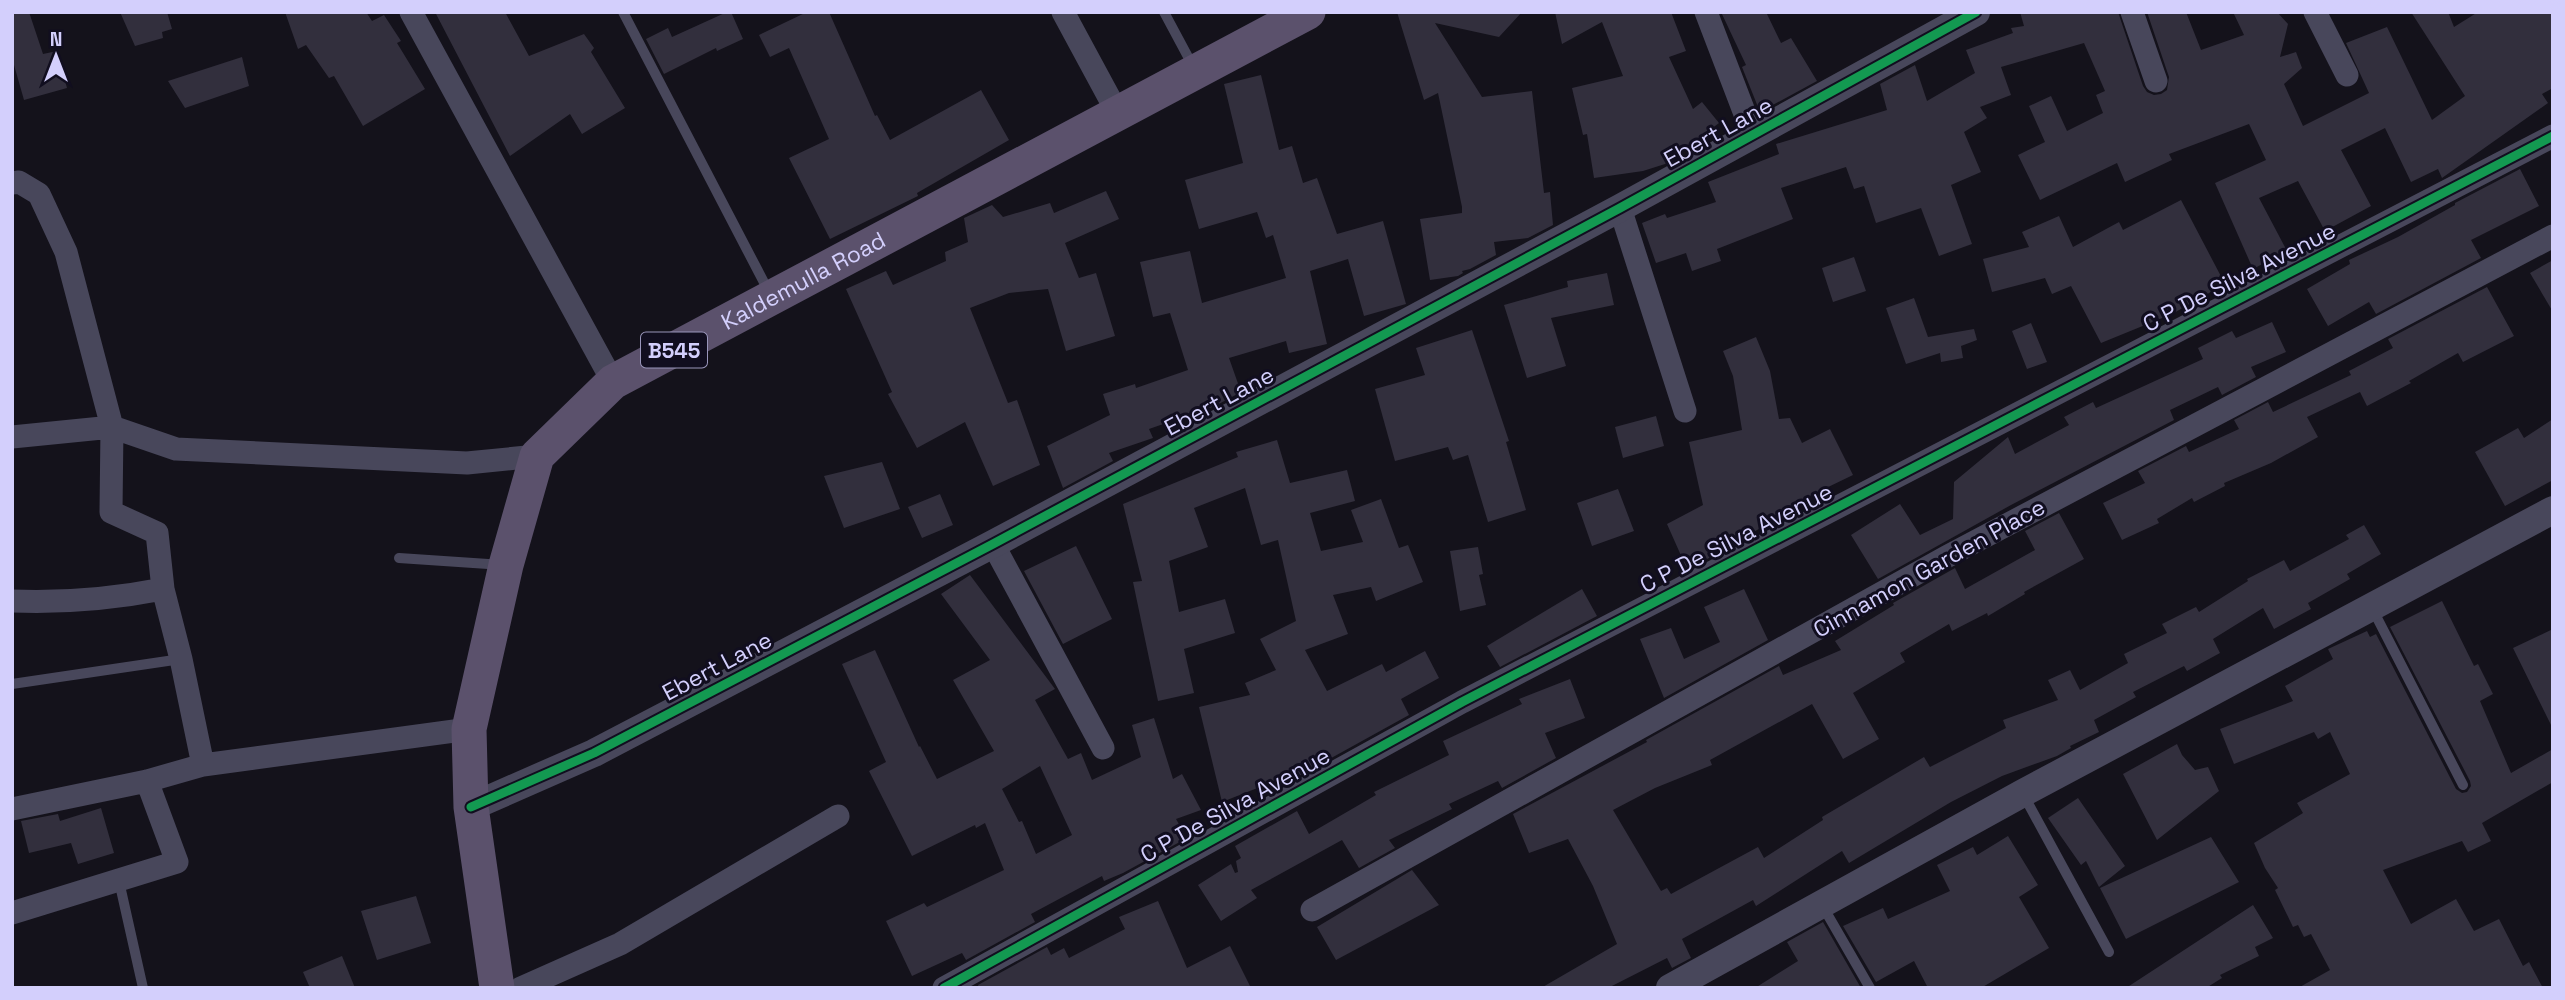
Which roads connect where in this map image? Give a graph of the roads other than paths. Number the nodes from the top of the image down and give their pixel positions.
1 (411, 12) edge
2 (623, 12) edge
3 (1063, 12) edge
4 (1164, 12) edge
5 (1308, 12) edge
6 (1706, 12) edge
7 (1976, 12) edge
8 (2132, 12) edge
9 (2315, 12) edge
10 (1196, 71) junction
11 (2347, 75) dead end
12 (2156, 81) dead end
13 (1117, 112) junction
14 (1753, 135) junction
15 (2553, 136) edge
16 (12, 183) edge
17 (1620, 208) junction
18 (2553, 236) edge
19 (772, 298) junction
20 (613, 382) junction
21 (1685, 411) dead end
22 (112, 427) junction
23 (12, 437) edge
24 (537, 456) junction
25 (2553, 510) edge
26 (993, 544) junction
27 (399, 558) dead end
28 (506, 565) junction
29 (163, 589) junction
30 (12, 601) edge
31 (2372, 608) junction
32 (181, 659) junction
33 (12, 684) edge
34 (469, 729) junction
35 (1103, 748) dead end
36 (204, 765) junction
37 (147, 781) junction
38 (2463, 785) dead end
39 (2022, 793) junction
40 (471, 807) junction
41 (12, 809) edge
42 (838, 816) dead end
43 (119, 881) junction
44 (1822, 905) junction
45 (1312, 910) dead end
46 (12, 913) edge
47 (2109, 952) dead end
48 (143, 988) edge
49 (497, 988) edge
50 (521, 988) edge
51 (944, 988) edge
52 (1670, 988) edge
53 (1870, 988) edge

1 - 20 street
2 - 19 lane
3 - 13 street
4 - 10 lane
5 - 10 main road, Kaldemulla Road / B545
6 - 14 street
7 - 14 street, Ebert Lane
8 - 12 street
9 - 11 street
10 - 13 main road, Kaldemulla Road / B545
13 - 19 main road, Kaldemulla Road / B545
14 - 17 street, Ebert Lane
15 - 51 street, C P De Silva Avenue
16 - 22 street
17 - 21 street
17 - 26 street, Ebert Lane
18 - 45 street, Cinnamon Garden Place
19 - 20 main road, Kaldemulla Road / B545
20 - 24 main road, Kaldemulla Road / B545
22 - 23 street
22 - 24 street
22 - 29 street
24 - 28 main road, Kaldemulla Road / B545
25 - 31 street
26 - 35 street
26 - 40 street, Ebert Lane
27 - 28 lane
28 - 34 main road, Kaldemulla Road / B545
29 - 30 street
29 - 32 street
31 - 38 lane
31 - 39 street
32 - 33 lane
32 - 36 street
34 - 36 street
34 - 40 main road, Kaldemulla Road / B545
36 - 37 street
37 - 41 street
37 - 43 street
39 - 44 street
39 - 47 lane
40 - 49 main road, Kaldemulla Road / B545
42 - 50 street
43 - 46 street
43 - 48 lane
44 - 52 street
44 - 53 lane

